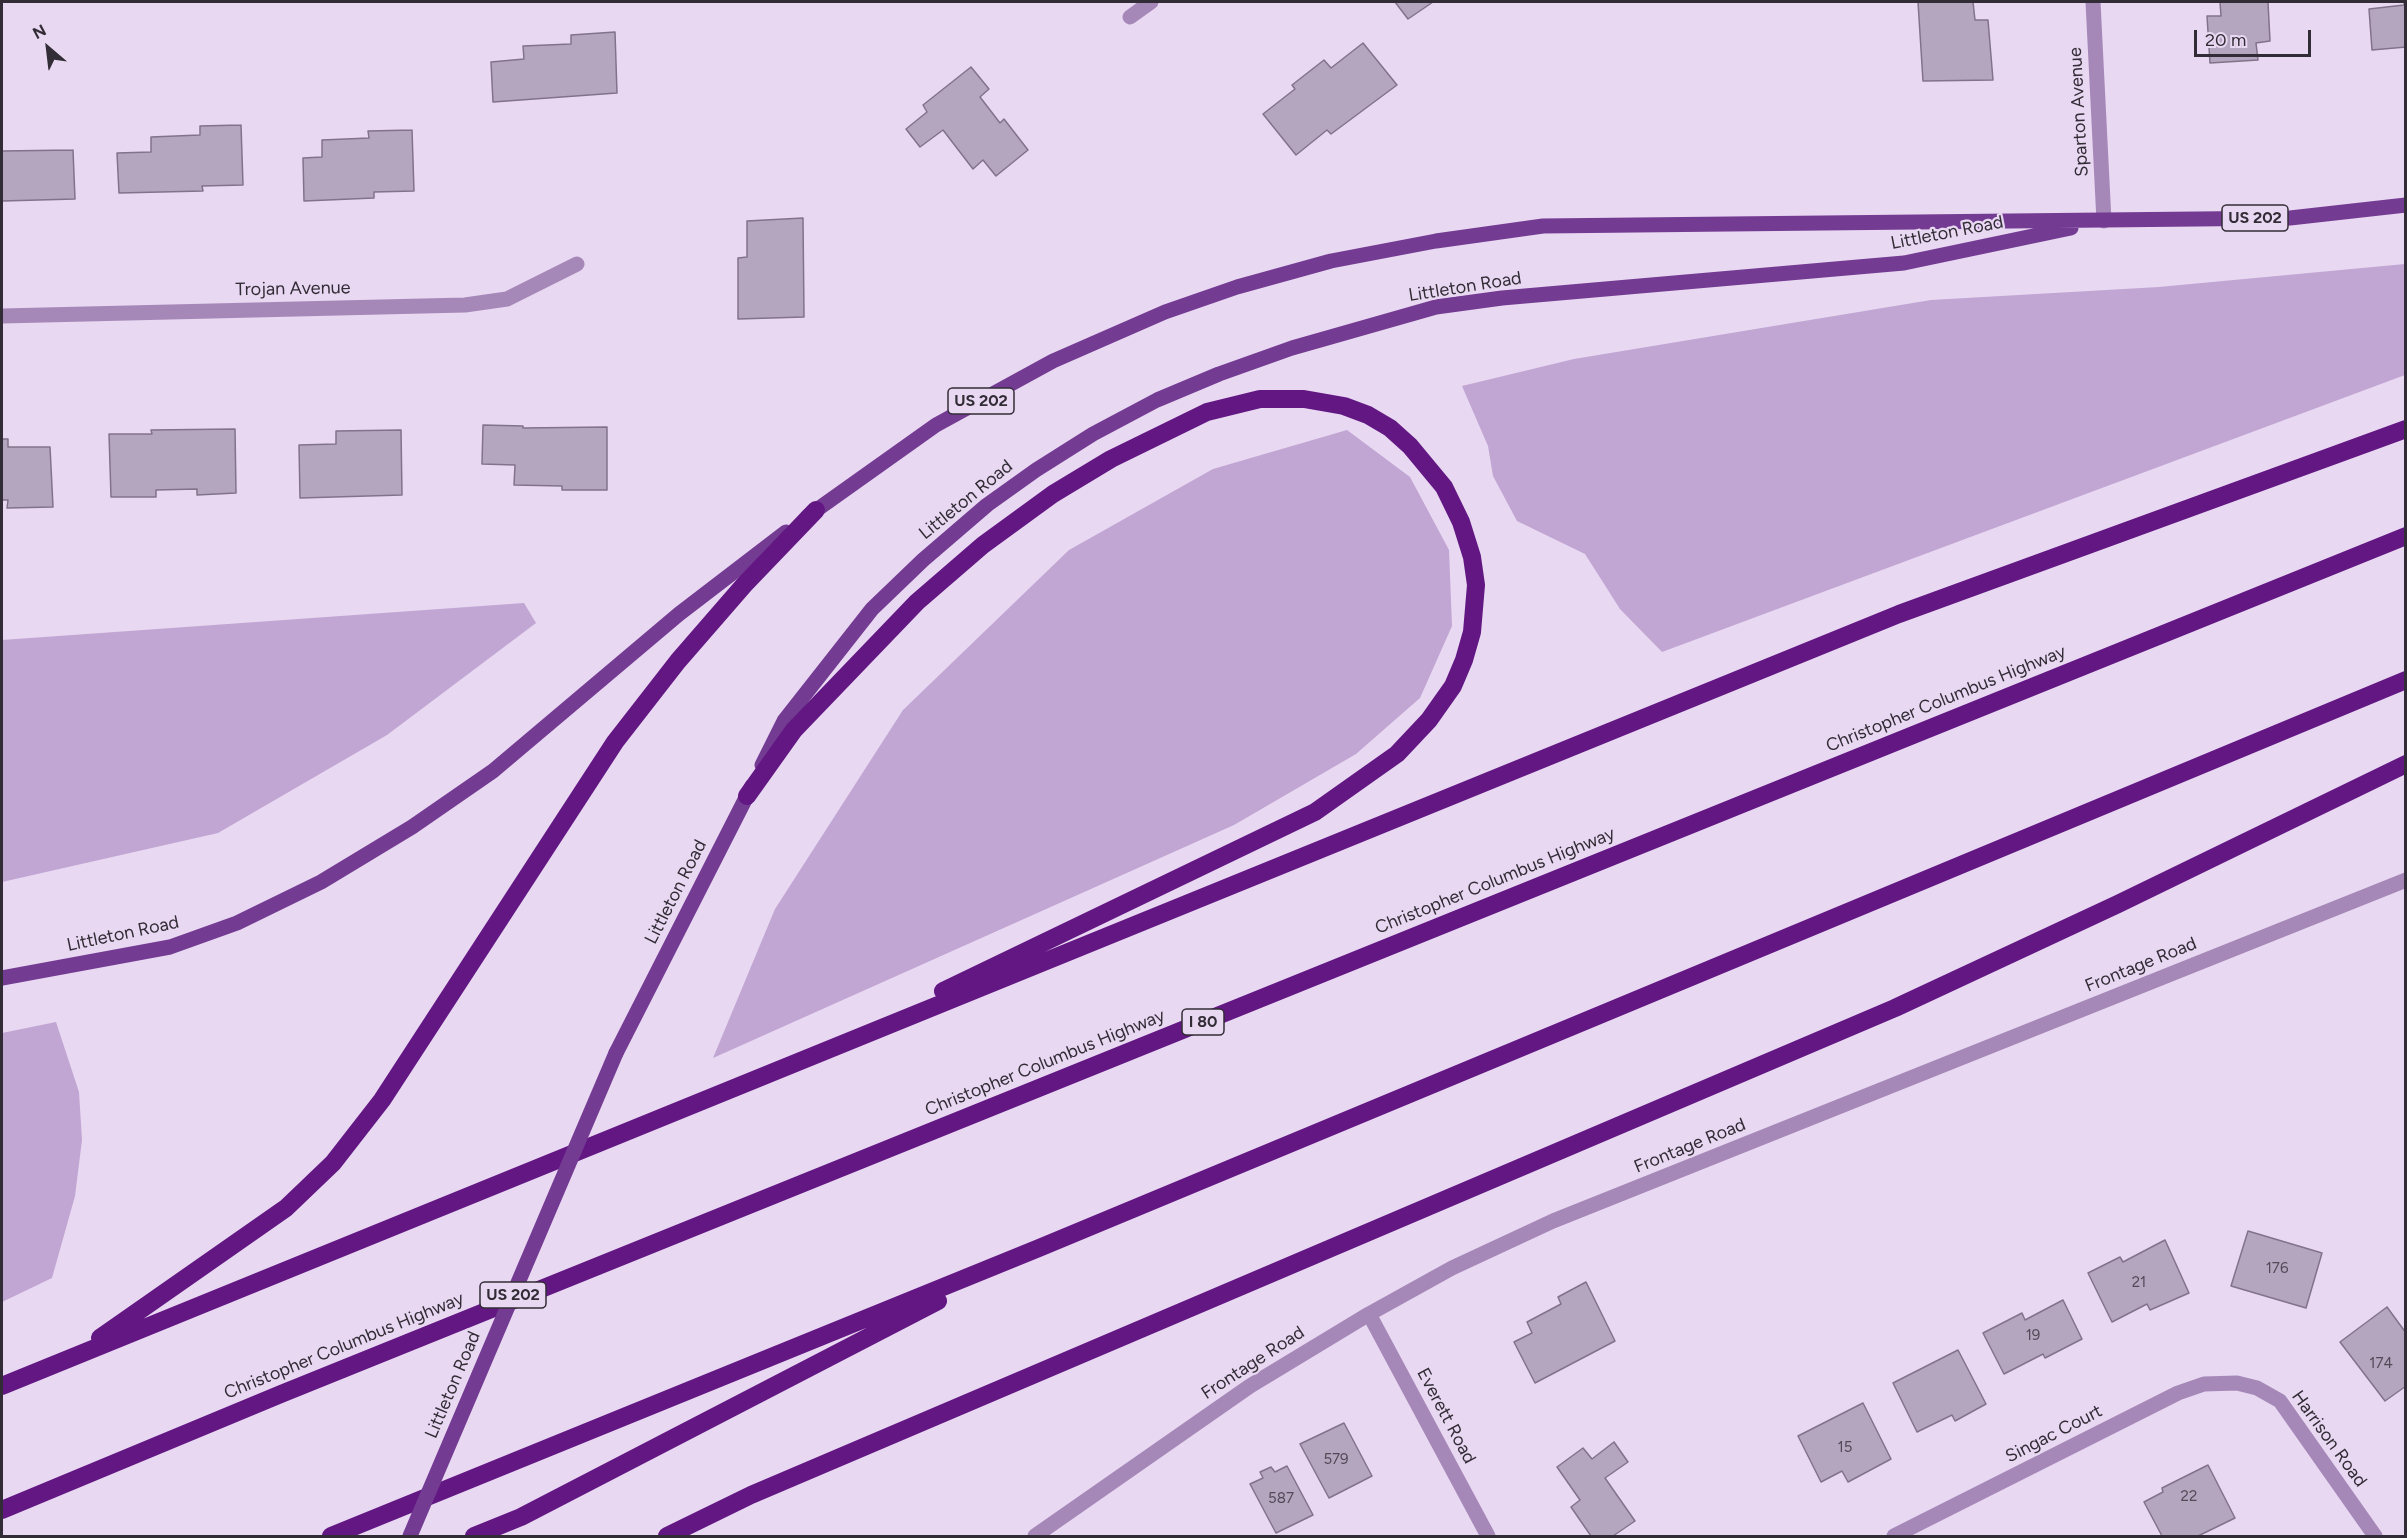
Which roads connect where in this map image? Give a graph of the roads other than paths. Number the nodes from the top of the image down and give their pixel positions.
1 (1151, 2) edge
2 (2093, 2) edge
3 (1130, 16) dead end
4 (2406, 205) edge
5 (2104, 221) junction
6 (577, 264) dead end
7 (2, 316) edge
8 (2406, 429) edge
9 (816, 510) junction
10 (2406, 536) edge
11 (2406, 680) edge
12 (2406, 764) edge
13 (747, 796) junction
14 (2406, 880) edge
15 (2, 978) edge
16 (699, 1103) junction
17 (1039, 1248) junction
18 (1369, 1314) junction
19 (72, 1358) junction
20 (2237, 1383) joint
21 (2, 1386) edge
22 (2, 1510) edge
23 (331, 1536) edge
24 (410, 1536) edge
25 (474, 1536) edge
26 (667, 1536) edge
27 (1035, 1536) edge
28 (1488, 1536) edge
29 (1894, 1536) edge
30 (2375, 1536) edge

1 - 3 street
2 - 5 street, Sparton Avenue
4 - 5 main road, Littleton Road / US 202
5 - 9 main road, Littleton Road / US 202
5 - 13 main road, Littleton Road / US 202
6 - 7 street, Trojan Avenue
8 - 16 highway
9 - 15 main road, Littleton Road / US 202
9 - 19 highway
10 - 22 highway, Christopher Columbus Highway / I 80
11 - 17 highway
12 - 26 highway
13 - 16 highway
13 - 24 main road, Littleton Road / US 202, bridge
14 - 18 street, Frontage Road
16 - 19 highway
17 - 23 highway
17 - 25 highway
18 - 27 street, Frontage Road
18 - 28 street, Everett Road
19 - 21 highway
20 - 29 street, Singac Court
20 - 30 street, Harrison Road

